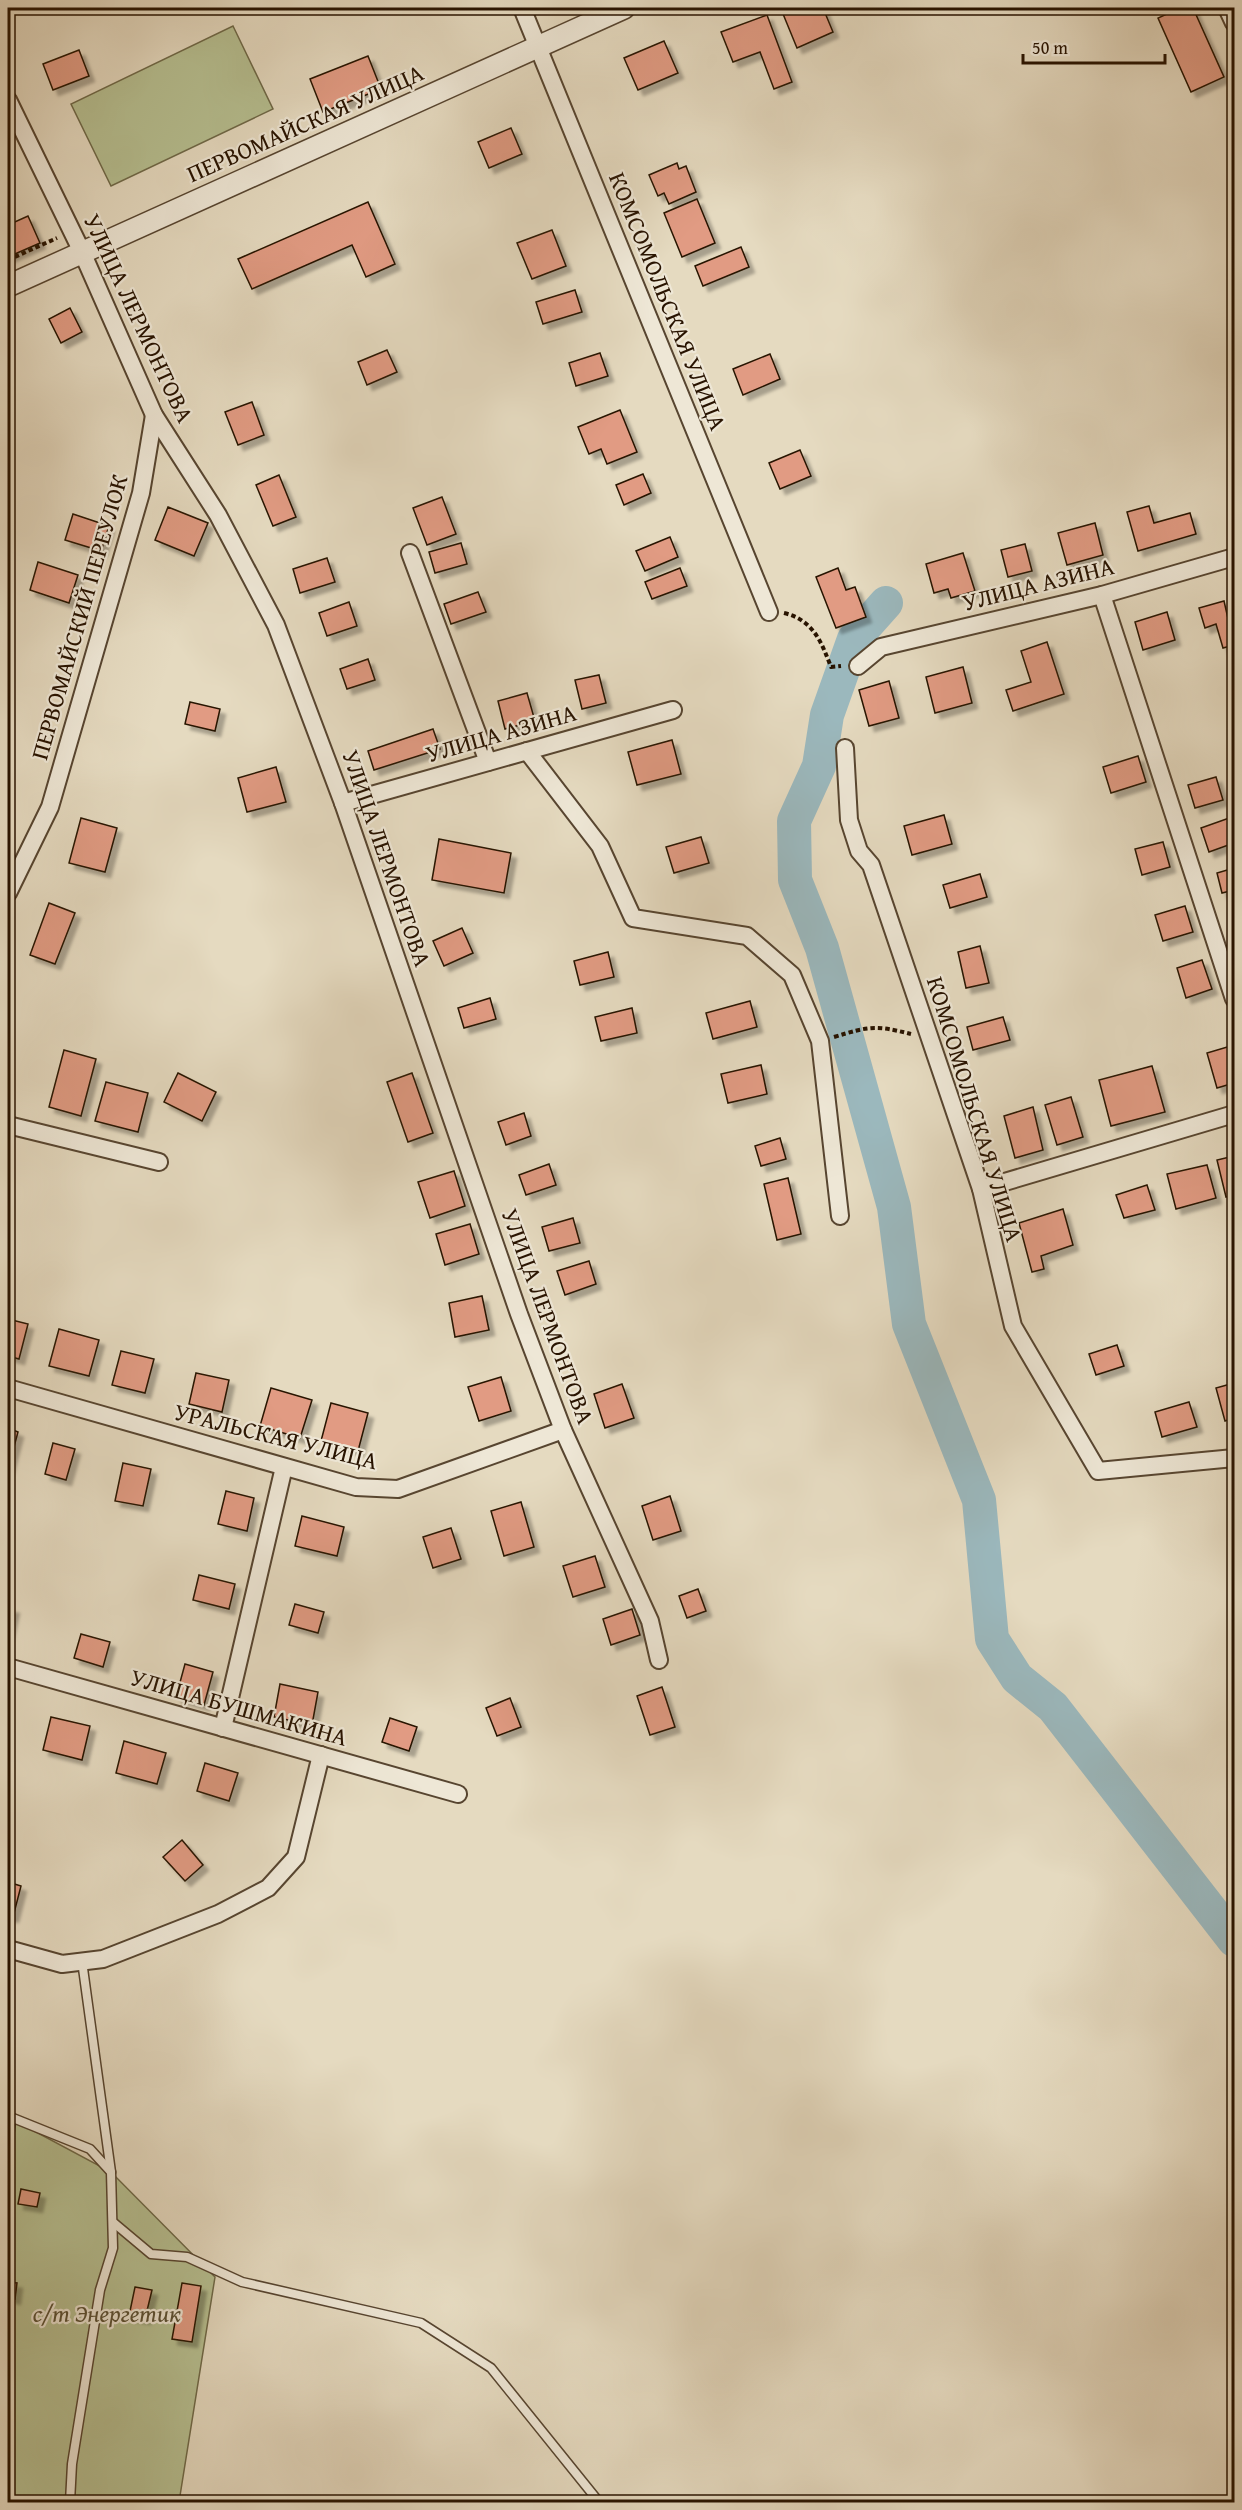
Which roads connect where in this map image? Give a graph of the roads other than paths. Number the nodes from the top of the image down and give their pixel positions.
1 (522, 8) edge
2 (624, 8) edge
3 (1227, 8) edge
4 (1234, 24) edge
5 (539, 45) junction
6 (8, 100) edge
7 (82, 252) junction
8 (8, 286) edge
9 (154, 415) junction
10 (410, 553) dead end
11 (1234, 557) edge
12 (1102, 595) junction
13 (769, 612) road end
14 (858, 666) dead end
15 (673, 710) dead end
16 (845, 748) dead end
17 (527, 751) junction
18 (488, 762) junction
19 (343, 803) junction
20 (8, 893) edge
21 (1234, 999) edge
22 (1234, 1114) edge
23 (8, 1125) edge
24 (159, 1162) dead end
25 (981, 1189) junction
26 (840, 1216) dead end
27 (8, 1388) edge
28 (563, 1430) junction
29 (1234, 1458) edge
30 (284, 1467) junction
31 (659, 1660) dead end
32 (8, 1667) edge
33 (223, 1728) junction
34 (321, 1755) junction
35 (458, 1794) dead end
36 (8, 1949) edge
37 (82, 1961) junction
38 (9, 2117) edge
39 (8, 2147) edge
40 (111, 2172) junction
41 (114, 2223) junction
42 (70, 2502) edge
43 (599, 2502) edge

1 - 5 street, КОМСОМОЛЬСКАЯ УЛИЦА
2 - 5 street, ПЕРВОМАЙСКАЯ УЛИЦА
3 - 4 street
5 - 7 street, ПЕРВОМАЙСКАЯ УЛИЦА
5 - 13 street, КОМСОМОЛЬСКАЯ УЛИЦА
6 - 7 street, УЛИЦА ЛЕРМОНТОВА
7 - 8 street, ПЕРВОМАЙСКАЯ УЛИЦА
7 - 9 street, УЛИЦА ЛЕРМОНТОВА
9 - 19 street, УЛИЦА ЛЕРМОНТОВА
9 - 20 street, ПЕРВОМАЙСКИЙ ПЕРЕУЛОК
10 - 18 street
11 - 12 street, УЛИЦА АЗИНА
12 - 14 street, УЛИЦА АЗИНА
12 - 21 street
15 - 17 street, УЛИЦА АЗИНА
16 - 25 street, КОМСОМОЛЬСКАЯ УЛИЦА
17 - 18 street, УЛИЦА АЗИНА
17 - 26 street
18 - 19 street, УЛИЦА АЗИНА
19 - 28 street, УЛИЦА ЛЕРМОНТОВА
22 - 25 street
23 - 24 street
25 - 29 street, КОМСОМОЛЬСКАЯ УЛИЦА
27 - 30 street, УРАЛЬСКАЯ УЛИЦА
28 - 30 street, УРАЛЬСКАЯ УЛИЦА
28 - 31 street, УЛИЦА ЛЕРМОНТОВА
30 - 33 street
32 - 33 street, УЛИЦА БУШМАКИНА
33 - 34 street, УЛИЦА БУШМАКИНА
34 - 35 street, УЛИЦА БУШМАКИНА
34 - 37 street
36 - 37 street
37 - 40 lane
38 - 39 lane
38 - 40 lane
40 - 41 lane
41 - 42 lane
41 - 43 lane

